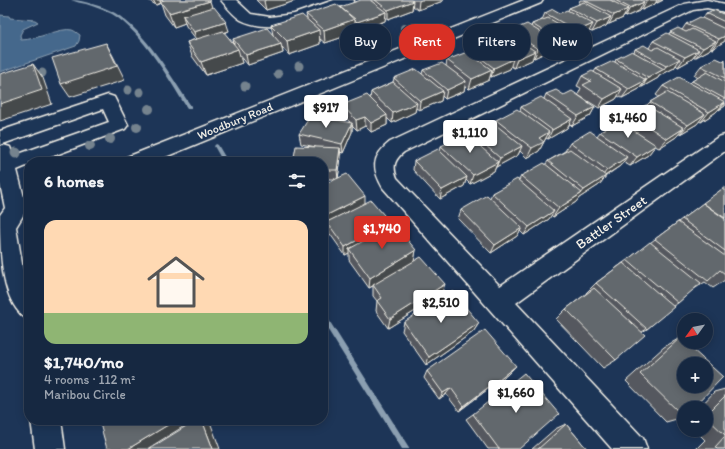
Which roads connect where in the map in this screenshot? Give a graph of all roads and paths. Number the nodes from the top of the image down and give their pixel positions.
1 (228, 0) edge
2 (347, 0) edge
3 (536, 0) edge
4 (725, 8) edge
5 (0, 138) edge
6 (725, 142) edge
7 (31, 157) edge
8 (146, 157) edge
9 (24, 159) edge
10 (3, 167) edge
11 (19, 210) edge
12 (497, 302) junction
13 (24, 303) edge
14 (47, 425) edge
15 (50, 449) edge
16 (632, 449) edge

1 - 2 street
3 - 8 street, Woodbury Road
4 - 12 street
5 - 7 street
5 - 10 street
6 - 12 street, Battler Street
9 - 10 street
10 - 11 street
11 - 13 street
12 - 16 street
14 - 15 street

